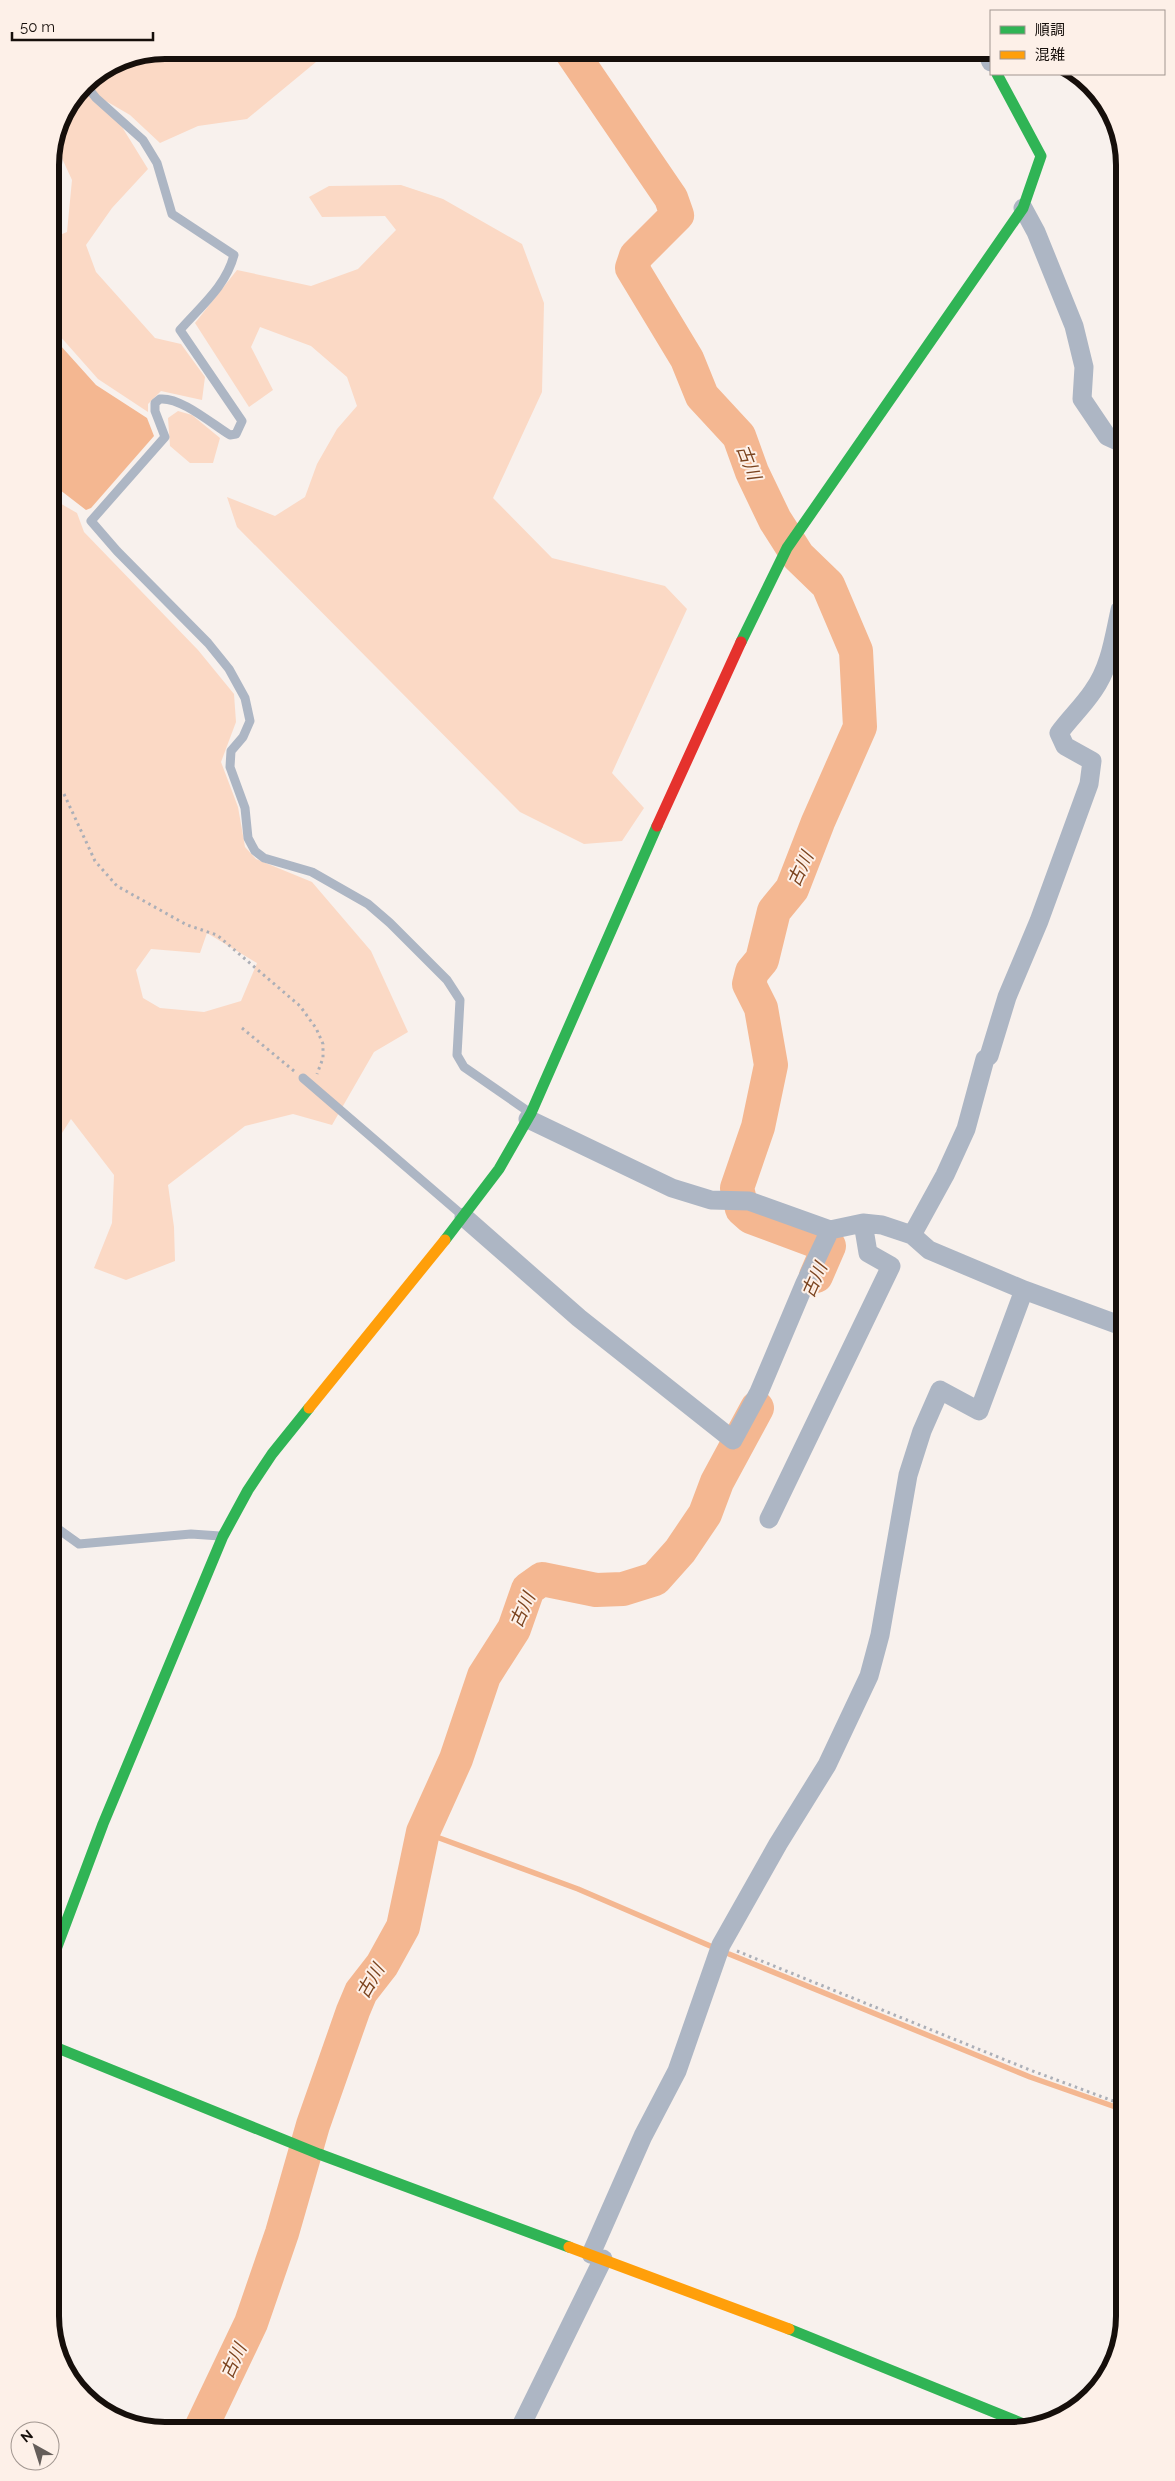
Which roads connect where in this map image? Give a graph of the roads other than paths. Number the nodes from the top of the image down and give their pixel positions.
1 (997, 75) edge
2 (90, 90) edge
3 (1023, 208) junction
4 (1116, 440) edge
5 (1116, 627) edge
6 (302, 1078) road end
7 (530, 1116) junction
8 (464, 1217) junction
9 (863, 1223) junction
10 (912, 1235) junction
11 (826, 1240) junction
12 (1024, 1290) junction
13 (1116, 1324) edge
14 (769, 1519) dead end
15 (59, 1530) edge
16 (223, 1536) junction
17 (59, 1941) edge
18 (59, 2049) edge
19 (597, 2257) junction
20 (1017, 2421) edge
21 (523, 2422) edge

1 - 3 street
2 - 7 lane
3 - 4 street
3 - 7 street
5 - 10 street
6 - 8 lane
7 - 8 street
7 - 11 street
8 - 11 street
8 - 16 street
9 - 10 street
9 - 11 street
9 - 14 street
10 - 12 street
12 - 13 street
12 - 19 street
15 - 16 lane
16 - 17 street
18 - 19 street
19 - 20 street
19 - 21 street

